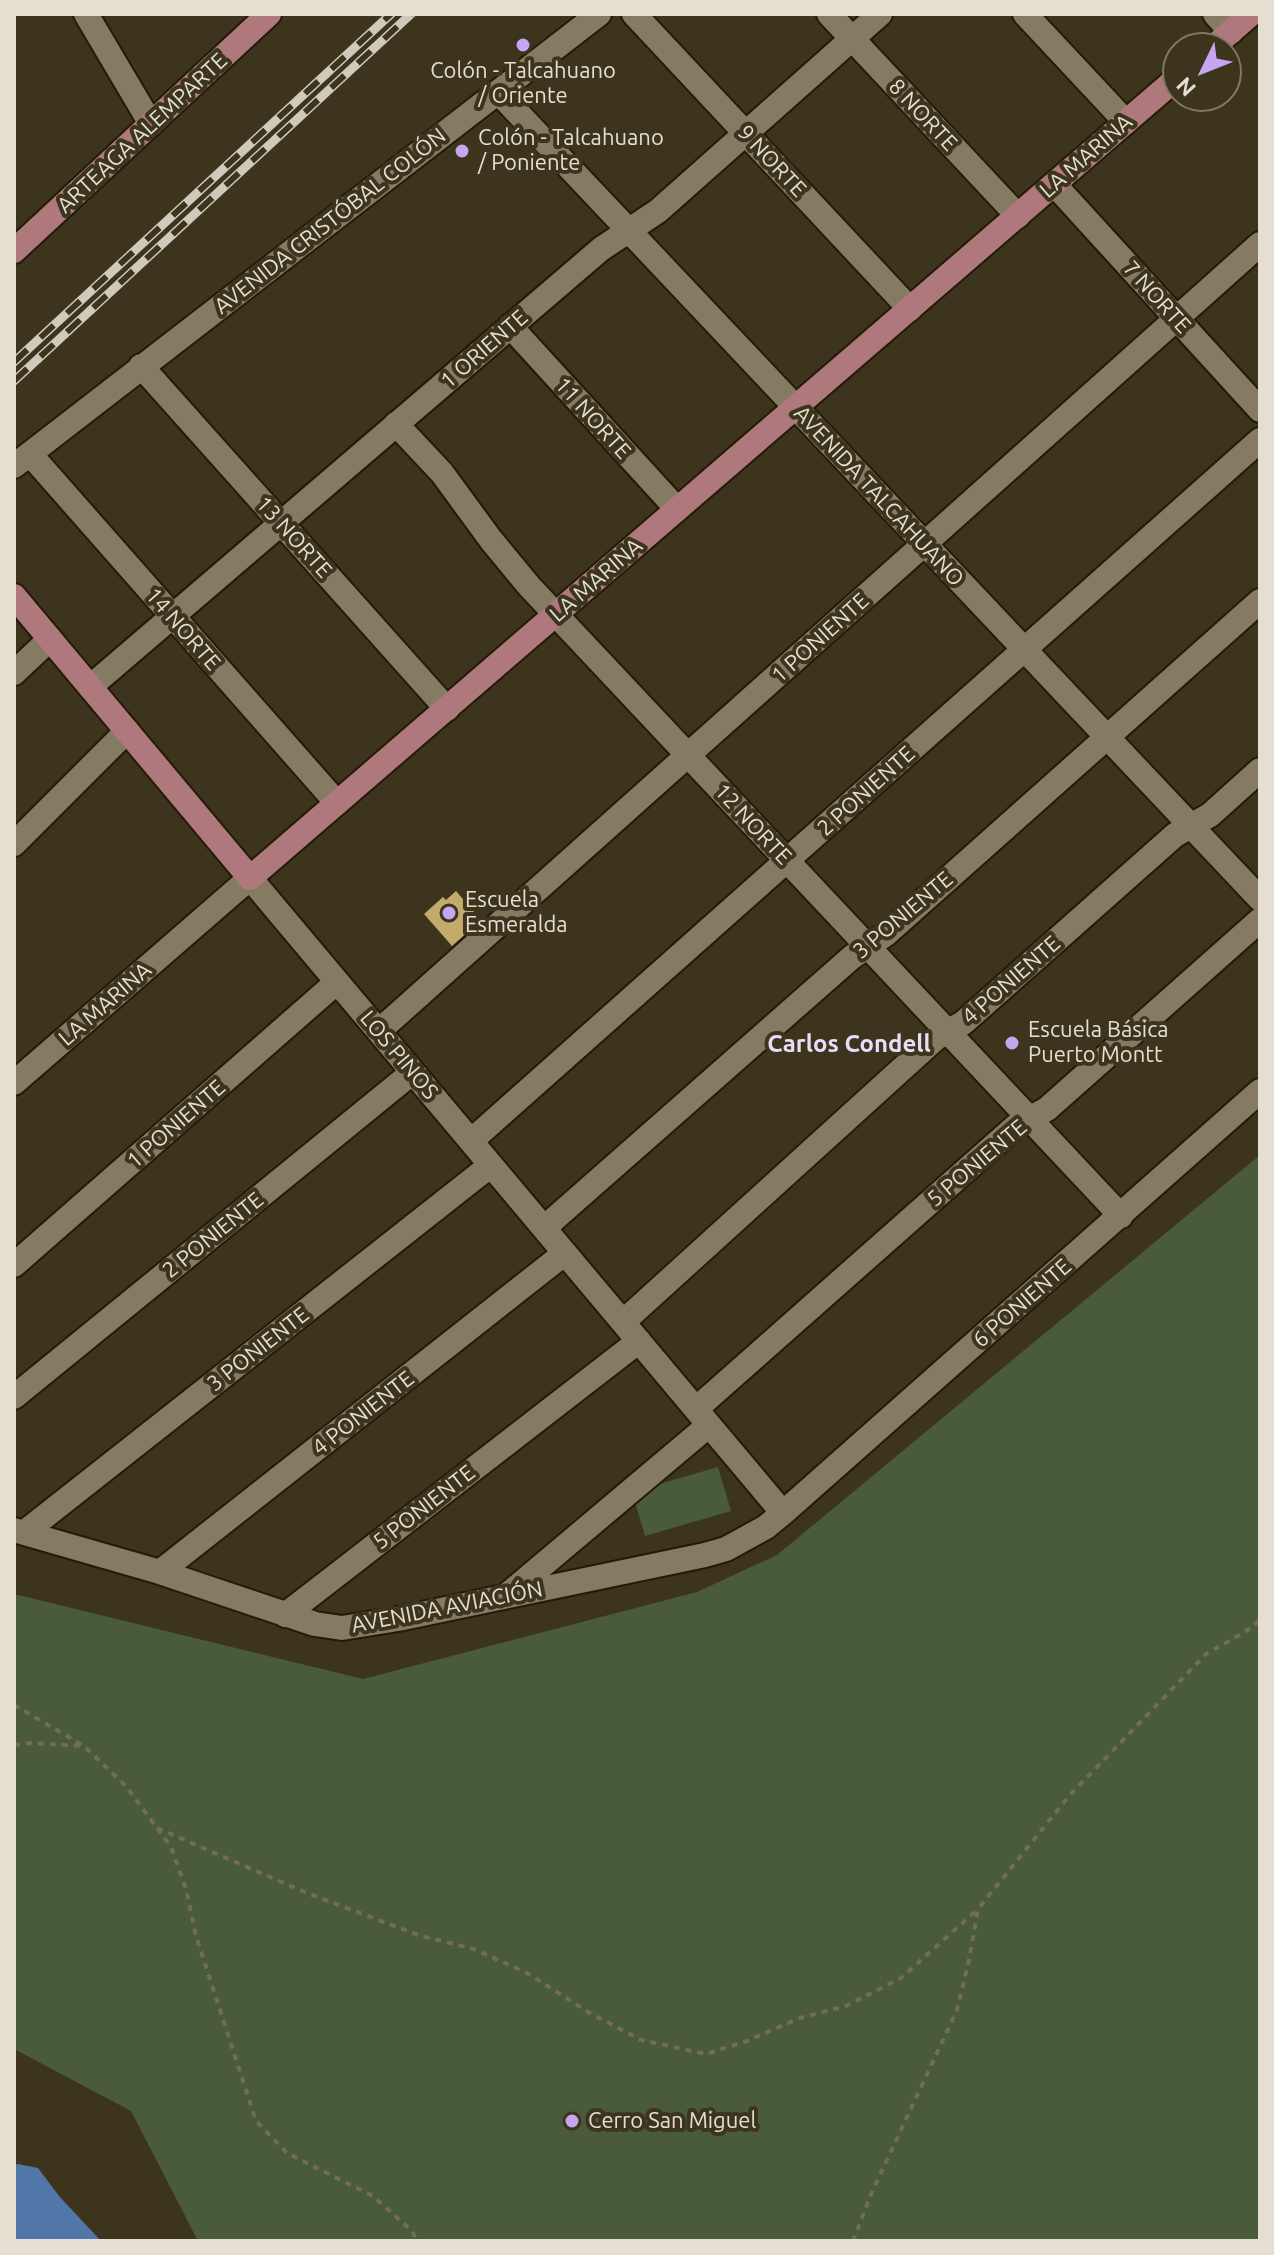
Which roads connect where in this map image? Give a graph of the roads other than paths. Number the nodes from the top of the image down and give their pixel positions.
1 (86, 14) edge
2 (269, 14) edge
3 (599, 14) edge
4 (634, 14) edge
5 (829, 14) edge
6 (880, 14) edge
7 (1025, 14) edge
8 (1251, 14) edge
9 (1223, 23) edge
10 (852, 39) junction
11 (1162, 91) edge
12 (498, 92) junction
13 (1126, 122) junction
14 (151, 124) junction
15 (745, 133) junction
16 (1054, 184) junction
17 (1018, 216) junction
18 (629, 231) junction
19 (1260, 244) edge
20 (14, 251) edge
21 (910, 309) junction
22 (1177, 318) junction
23 (510, 326) junction
24 (141, 366) junction
25 (795, 408) junction
26 (1260, 410) edge
27 (396, 424) junction
28 (1260, 440) edge
29 (22, 460) edge
30 (677, 509) junction
31 (281, 522) junction
32 (924, 544) junction
33 (14, 596) edge
34 (1260, 601) edge
35 (555, 614) junction
36 (172, 616) junction
37 (50, 639) junction
38 (1024, 650) junction
39 (14, 673) edge
40 (90, 687) junction
41 (447, 709) junction
42 (127, 731) junction
43 (1107, 737) junction
44 (688, 755) junction
45 (1260, 770) edge
46 (337, 803) junction
47 (1191, 826) junction
48 (14, 844) edge
49 (787, 861) junction
50 (250, 878) junction
51 (1260, 899) edge
52 (1260, 920) edge
53 (867, 946) junction
54 (337, 982) junction
55 (379, 1031) junction
56 (948, 1032) junction
57 (413, 1072) junction
58 (14, 1083) edge
59 (1260, 1091) edge
60 (1030, 1118) junction
61 (471, 1141) junction
62 (491, 1165) junction
63 (1121, 1216) junction
64 (544, 1228) junction
65 (565, 1253) junction
66 (14, 1265) edge
67 (623, 1322) junction
68 (639, 1341) junction
69 (14, 1397) edge
70 (702, 1417) junction
71 (783, 1513) junction
72 (20, 1531) edge
73 (160, 1572) junction
74 (504, 1597) junction
75 (285, 1615) junction

1 - 14 street
2 - 14 main road, ARTEAGA ALEMPARTE
3 - 12 street, AVENIDA CRISTÓBAL COLÓN
4 - 15 street, 9 NORTE
5 - 10 street, 8 NORTE
6 - 10 street, 1 ORIENTE
7 - 13 street
8 - 9 main road
10 - 15 street, 1 ORIENTE
10 - 17 street, 8 NORTE
11 - 13 main road, LA MARINA
12 - 18 street, AVENIDA TALCAHUANO
12 - 24 street, AVENIDA CRISTÓBAL COLÓN
13 - 16 main road, LA MARINA
14 - 20 main road, ARTEAGA ALEMPARTE
15 - 18 street, 1 ORIENTE
15 - 21 street, 9 NORTE
16 - 17 main road, LA MARINA
16 - 22 street, 7 NORTE
17 - 21 main road, LA MARINA
18 - 23 street, 1 ORIENTE
18 - 25 street, AVENIDA TALCAHUANO
19 - 22 street, 1 PONIENTE
21 - 25 main road, LA MARINA
22 - 26 street, 7 NORTE
22 - 32 street, 1 PONIENTE
23 - 27 street, 1 ORIENTE
23 - 30 street, 11 NORTE
24 - 29 street, AVENIDA CRISTÓBAL COLÓN
24 - 31 street, 13 NORTE
25 - 30 main road, LA MARINA
25 - 32 street, AVENIDA TALCAHUANO
27 - 31 street, 1 ORIENTE
27 - 35 street, 12 NORTE
28 - 38 street, 2 PONIENTE
29 - 36 street, 14 NORTE
30 - 35 main road, LA MARINA
31 - 36 street, 1 ORIENTE
31 - 41 street, 13 NORTE
32 - 38 street, AVENIDA TALCAHUANO
32 - 44 street, 1 PONIENTE
33 - 37 main road, LOS PINOS
34 - 43 street, 3 PONIENTE
35 - 41 main road, LA MARINA
35 - 44 street, 12 NORTE
36 - 40 street, 1 ORIENTE
36 - 46 street, 14 NORTE
37 - 39 street
37 - 40 main road, LOS PINOS
38 - 43 street, AVENIDA TALCAHUANO
38 - 49 street, 2 PONIENTE
40 - 42 main road, LOS PINOS
41 - 46 main road, LA MARINA
42 - 48 street
42 - 50 main road, LOS PINOS
43 - 47 street, AVENIDA TALCAHUANO
43 - 53 street, 3 PONIENTE
44 - 49 street, 12 NORTE
44 - 55 street, 1 PONIENTE
45 - 47 street, 4 PONIENTE
46 - 50 main road, LA MARINA
47 - 51 street, AVENIDA TALCAHUANO
47 - 56 street, 4 PONIENTE
49 - 53 street, 12 NORTE
49 - 61 street, 2 PONIENTE
50 - 54 street, LOS PINOS
50 - 58 street, LA MARINA
52 - 60 street, 5 PONIENTE
53 - 56 street, 12 NORTE
53 - 64 street, 3 PONIENTE
54 - 55 street, LOS PINOS
54 - 66 street, 1 PONIENTE
55 - 57 street, LOS PINOS
56 - 60 street, 12 NORTE
56 - 67 street, 4 PONIENTE
57 - 61 street, LOS PINOS
57 - 69 street, 2 PONIENTE
59 - 63 street, 6 PONIENTE
60 - 63 street, 12 NORTE
60 - 70 street, 5 PONIENTE
61 - 62 street, LOS PINOS
62 - 64 street, LOS PINOS
62 - 72 street, 3 PONIENTE
63 - 71 street, 6 PONIENTE
64 - 65 street, LOS PINOS
65 - 67 street, LOS PINOS
65 - 73 street, 4 PONIENTE
67 - 68 street, LOS PINOS
68 - 70 street, LOS PINOS
68 - 75 street, 5 PONIENTE
70 - 71 street, LOS PINOS
70 - 74 street
71 - 74 street, AVENIDA AVIACIÓN
72 - 73 street, AVENIDA AVIACIÓN
73 - 75 street, AVENIDA AVIACIÓN
74 - 75 street, AVENIDA AVIACIÓN

